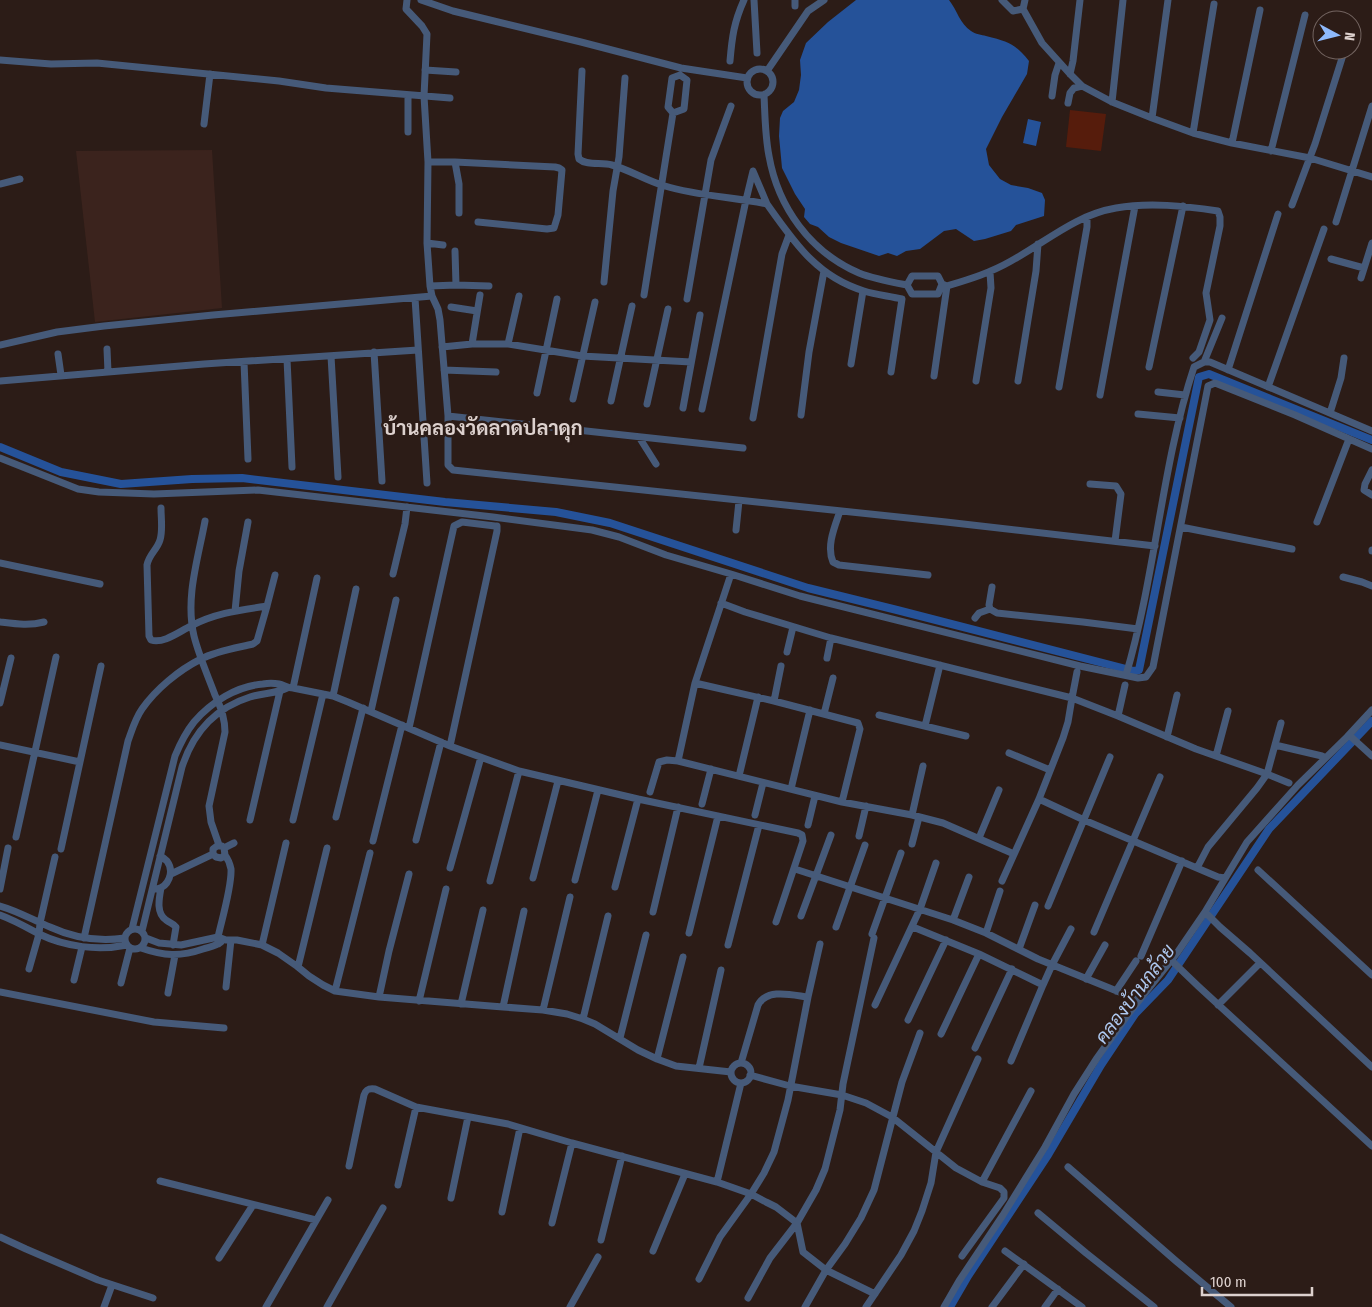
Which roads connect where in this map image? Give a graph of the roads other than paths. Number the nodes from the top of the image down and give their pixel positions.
1 (407, 0) edge
2 (421, 0) edge
3 (744, 0) edge
4 (754, 0) edge
5 (824, 0) edge
6 (1002, 0) edge
7 (1025, 0) edge
8 (1080, 0) edge
9 (1123, 0) edge
10 (1168, 0) edge
11 (1214, 4) dead end
12 (1023, 9) junction
13 (1260, 10) dead end
14 (1305, 15) dead end
15 (757, 53) dead end
16 (0, 60) edge
17 (1341, 60) edge
18 (730, 61) dead end
19 (1060, 63) junction
20 (425, 70) junction
21 (582, 71) dead end
22 (681, 71) junction
23 (767, 71) junction
24 (456, 72) dead end
25 (210, 74) junction
26 (1070, 74) junction
27 (625, 78) dead end
28 (747, 78) junction
29 (1082, 86) junction
30 (408, 95) junction
31 (764, 95) junction
32 (424, 96) junction
33 (1052, 96) dead end
34 (450, 98) dead end
35 (1112, 102) junction
36 (1068, 103) dead end
37 (731, 106) dead end
38 (1372, 106) edge
39 (673, 113) junction
40 (1152, 118) junction
41 (204, 124) dead end
42 (408, 132) dead end
43 (1193, 133) junction
44 (1232, 143) junction
45 (1271, 151) junction
46 (1310, 158) junction
47 (428, 162) junction
48 (455, 162) junction
49 (618, 167) junction
50 (1352, 171) junction
51 (1372, 177) edge
52 (20, 180) dead end
53 (0, 184) edge
54 (662, 185) junction
55 (704, 195) junction
56 (746, 200) junction
57 (767, 204) junction
58 (1135, 206) junction
59 (1183, 206) junction
60 (1292, 206) dead end
61 (460, 213) dead end
62 (1278, 214) dead end
63 (1087, 217) junction
64 (478, 222) dead end
65 (1336, 222) dead end
66 (1324, 229) dead end
67 (789, 235) junction
68 (427, 243) junction
69 (1372, 243) edge
70 (1038, 244) junction
71 (443, 245) dead end
72 (455, 251) dead end
73 (1331, 259) dead end
74 (1364, 268) junction
75 (824, 271) junction
76 (990, 272) junction
77 (1361, 278) dead end
78 (604, 282) dead end
79 (456, 285) junction
80 (907, 285) junction
81 (944, 285) junction
82 (430, 286) junction
83 (489, 286) dead end
84 (863, 291) junction
85 (480, 294) dead end
86 (644, 295) dead end
87 (432, 296) junction
88 (519, 296) dead end
89 (415, 298) junction
90 (558, 299) dead end
91 (688, 299) dead end
92 (595, 302) dead end
93 (632, 306) dead end
94 (451, 307) dead end
95 (668, 309) dead end
96 (477, 310) junction
97 (700, 315) dead end
98 (1222, 318) dead end
99 (472, 344) junction
100 (508, 344) junction
101 (0, 345) edge
102 (442, 347) junction
103 (107, 349) dead end
104 (418, 350) junction
105 (545, 351) junction
106 (374, 352) junction
107 (58, 354) dead end
108 (331, 356) junction
109 (582, 356) junction
110 (620, 357) junction
111 (1193, 358) dead end
112 (1344, 358) dead end
113 (287, 359) junction
114 (656, 359) junction
115 (244, 362) junction
116 (691, 362) junction
117 (1204, 362) junction
118 (850, 364) dead end
119 (1149, 367) dead end
120 (444, 370) junction
121 (1228, 370) junction
122 (108, 372) junction
123 (496, 372) dead end
124 (891, 372) dead end
125 (61, 375) junction
126 (934, 376) dead end
127 (0, 381) edge
128 (976, 381) dead end
129 (1018, 381) dead end
130 (1059, 387) dead end
131 (1268, 387) junction
132 (537, 392) dead end
133 (1158, 392) dead end
134 (1100, 395) dead end
135 (1185, 395) junction
136 (573, 399) dead end
137 (611, 401) dead end
138 (647, 404) dead end
139 (683, 408) dead end
140 (702, 410) dead end
141 (1330, 413) junction
142 (1138, 414) dead end
143 (802, 415) dead end
144 (448, 416) junction
145 (753, 418) dead end
146 (1180, 418) junction
147 (1372, 431) edge
148 (639, 437) junction
149 (1349, 439) junction
150 (743, 448) dead end
151 (1372, 449) edge
152 (0, 458) edge
153 (248, 459) dead end
154 (656, 464) dead end
155 (292, 467) dead end
156 (1372, 470) edge
157 (338, 477) dead end
158 (382, 481) dead end
159 (427, 483) dead end
160 (1090, 484) dead end
161 (1372, 495) edge
162 (739, 501) junction
163 (407, 507) junction
164 (161, 508) dead end
165 (840, 511) junction
166 (205, 521) dead end
167 (248, 522) dead end
168 (1317, 522) dead end
169 (1180, 527) junction
170 (736, 530) dead end
171 (1115, 541) junction
172 (1155, 546) junction
173 (1292, 549) dead end
174 (0, 563) edge
175 (393, 574) dead end
176 (731, 574) junction
177 (275, 575) dead end
178 (928, 575) dead end
179 (1344, 577) dead end
180 (316, 578) dead end
181 (100, 584) dead end
182 (1372, 586) edge
183 (992, 587) dead end
184 (356, 589) dead end
185 (396, 600) dead end
186 (721, 603) junction
187 (267, 606) junction
188 (990, 609) junction
189 (235, 611) junction
190 (975, 618) dead end
191 (0, 622) edge
192 (44, 622) dead end
193 (192, 625) junction
194 (793, 627) junction
195 (1138, 629) junction
196 (831, 638) junction
197 (787, 652) dead end
198 (56, 657) dead end
199 (11, 658) dead end
200 (827, 658) dead end
201 (202, 659) junction
202 (940, 665) junction
203 (101, 666) dead end
204 (781, 666) dead end
205 (1078, 672) dead end
206 (1126, 674) junction
207 (833, 678) dead end
208 (695, 683) junction
209 (1125, 685) dead end
210 (280, 688) junction
211 (290, 688) junction
212 (323, 694) junction
213 (333, 696) junction
214 (1177, 696) dead end
215 (758, 697) junction
216 (1072, 698) junction
217 (218, 701) junction
218 (774, 701) junction
219 (0, 703) edge
220 (363, 708) junction
221 (222, 710) junction
222 (810, 710) junction
223 (1372, 710) edge
224 (371, 711) junction
225 (1228, 711) dead end
226 (824, 714) junction
227 (880, 715) dead end
228 (1118, 716) junction
229 (1281, 723) dead end
230 (406, 726) junction
231 (925, 726) junction
232 (966, 736) dead end
233 (1350, 736) junction
234 (1167, 737) junction
235 (441, 742) junction
236 (0, 745) edge
237 (1275, 745) junction
238 (450, 746) junction
239 (35, 752) junction
240 (1009, 754) dead end
241 (1369, 754) edge
242 (1216, 756) junction
243 (1322, 756) dead end
244 (481, 757) junction
245 (1110, 757) dead end
246 (678, 761) junction
247 (80, 762) junction
248 (923, 766) dead end
249 (711, 769) junction
250 (1050, 770) junction
251 (519, 771) junction
252 (1267, 774) junction
253 (739, 776) junction
254 (1160, 777) dead end
255 (558, 781) junction
256 (763, 783) junction
257 (1289, 783) dead end
258 (791, 789) junction
259 (598, 790) junction
260 (999, 790) dead end
261 (650, 792) dead end
262 (815, 796) junction
263 (638, 799) junction
264 (1038, 799) junction
265 (842, 802) junction
266 (702, 804) dead end
267 (866, 806) junction
268 (678, 807) junction
269 (755, 814) dead end
270 (718, 816) junction
271 (916, 816) junction
272 (336, 817) dead end
273 (250, 820) dead end
274 (293, 820) dead end
275 (1084, 820) junction
276 (759, 825) junction
277 (808, 825) dead end
278 (158, 827) junction
279 (167, 829) junction
280 (831, 835) dead end
281 (859, 836) dead end
282 (16, 837) dead end
283 (979, 838) junction
284 (416, 840) dead end
285 (373, 841) dead end
286 (1133, 841) junction
287 (234, 843) dead end
288 (286, 843) dead end
289 (912, 844) dead end
290 (865, 845) dead end
291 (8, 848) dead end
292 (327, 848) dead end
293 (61, 849) dead end
294 (223, 849) junction
295 (370, 853) dead end
296 (901, 853) dead end
297 (213, 854) junction
298 (1014, 854) junction
299 (160, 856) junction
300 (55, 857) dead end
301 (1182, 861) junction
302 (936, 863) dead end
303 (450, 868) dead end
304 (1197, 868) junction
305 (798, 870) dead end
306 (1258, 870) dead end
307 (171, 874) junction
308 (409, 874) dead end
309 (816, 875) junction
310 (969, 877) dead end
311 (533, 878) dead end
312 (1225, 878) junction
313 (575, 880) dead end
314 (490, 881) dead end
315 (1002, 881) dead end
316 (851, 886) junction
317 (615, 887) dead end
318 (161, 888) junction
319 (0, 889) edge
320 (446, 889) dead end
321 (152, 890) junction
322 (1000, 892) dead end
323 (570, 897) dead end
324 (885, 898) junction
325 (1035, 905) dead end
326 (0, 906) edge
327 (1048, 906) dead end
328 (483, 910) dead end
329 (920, 910) junction
330 (524, 911) dead end
331 (652, 912) dead end
332 (1206, 914) junction
333 (0, 915) edge
334 (608, 916) dead end
335 (801, 916) dead end
336 (954, 920) junction
337 (776, 922) dead end
338 (40, 923) junction
339 (836, 927) dead end
340 (913, 927) junction
341 (132, 929) junction
342 (1071, 929) dead end
343 (142, 931) junction
344 (1094, 932) dead end
345 (689, 933) dead end
346 (986, 933) junction
347 (39, 934) junction
348 (646, 935) dead end
349 (84, 938) junction
350 (146, 938) junction
351 (218, 940) junction
352 (229, 940) junction
353 (946, 940) junction
354 (127, 944) junction
355 (173, 944) junction
356 (820, 944) dead end
357 (728, 945) dead end
358 (262, 946) junction
359 (1105, 946) dead end
360 (82, 947) junction
361 (141, 948) junction
362 (1019, 950) junction
363 (979, 954) junction
364 (175, 955) junction
365 (683, 957) dead end
366 (1173, 960) junction
367 (1260, 962) junction
368 (1052, 965) junction
369 (298, 967) junction
370 (29, 969) dead end
371 (1012, 969) junction
372 (721, 970) dead end
373 (1372, 975) edge
374 (1086, 979) junction
375 (74, 980) dead end
376 (121, 983) dead end
377 (1044, 985) junction
378 (226, 987) dead end
379 (335, 991) junction
380 (1116, 991) junction
381 (0, 992) edge
382 (168, 993) dead end
383 (379, 997) junction
384 (808, 997) junction
385 (419, 1000) junction
386 (1139, 1000) junction
387 (461, 1004) junction
388 (875, 1005) dead end
389 (1218, 1005) junction
390 (503, 1007) junction
391 (543, 1010) junction
392 (583, 1019) junction
393 (908, 1020) dead end
394 (224, 1028) dead end
395 (920, 1033) dead end
396 (941, 1034) dead end
397 (620, 1038) junction
398 (975, 1048) dead end
399 (978, 1059) dead end
400 (657, 1060) junction
401 (1011, 1061) dead end
402 (741, 1063) junction
403 (1372, 1067) edge
404 (699, 1068) junction
405 (731, 1072) junction
406 (750, 1075) junction
407 (741, 1083) junction
408 (790, 1086) junction
409 (1031, 1091) dead end
410 (842, 1095) junction
411 (416, 1107) junction
412 (468, 1116) junction
413 (892, 1117) junction
414 (520, 1128) junction
415 (572, 1143) junction
416 (1372, 1146) edge
417 (936, 1152) junction
418 (622, 1156) junction
419 (349, 1166) dead end
420 (1068, 1167) dead end
421 (685, 1174) junction
422 (160, 1181) dead end
423 (717, 1182) junction
424 (982, 1182) junction
425 (398, 1186) dead end
426 (751, 1194) junction
427 (451, 1198) dead end
428 (328, 1200) dead end
429 (253, 1205) junction
430 (383, 1208) dead end
431 (502, 1212) dead end
432 (1038, 1213) dead end
433 (316, 1220) junction
434 (552, 1223) dead end
435 (797, 1223) junction
436 (0, 1236) edge
437 (601, 1240) dead end
438 (653, 1251) dead end
439 (1005, 1251) dead end
440 (962, 1256) dead end
441 (598, 1257) dead end
442 (219, 1258) dead end
443 (1024, 1264) junction
444 (826, 1270) junction
445 (699, 1279) dead end
446 (112, 1285) junction
447 (1058, 1289) junction
448 (875, 1294) junction
449 (153, 1298) dead end
450 (748, 1298) dead end
451 (104, 1307) edge
452 (266, 1307) edge
453 (327, 1307) edge
454 (570, 1307) edge
455 (804, 1307) edge
456 (866, 1307) edge
457 (944, 1307) edge
458 (992, 1307) edge
459 (1045, 1307) edge
460 (1082, 1307) edge
461 (1154, 1307) edge
462 (1231, 1307) edge

1 - 20 street
2 - 22 street
3 - 18 street
4 - 15 street
5 - 23 street
6 - 12 street
7 - 12 street
8 - 26 street
9 - 35 street
10 - 40 street
11 - 43 street
12 - 19 street
13 - 44 street
14 - 45 street
16 - 25 street
17 - 46 street
19 - 26 street
19 - 33 street
20 - 24 street
20 - 32 street
21 - 49 street
22 - 28 street
22 - 39 street
22 - 39 street
23 - 28 street
23 - 31 street
25 - 30 street
25 - 41 street
26 - 29 street
27 - 49 street
28 - 31 street
29 - 35 street
29 - 36 street
30 - 32 street
30 - 42 street
31 - 80 street
32 - 34 street
32 - 47 street
35 - 40 street
37 - 55 street
38 - 50 street
39 - 54 street
40 - 43 street
43 - 44 street
44 - 45 street
45 - 46 street
46 - 50 street
46 - 60 street
47 - 48 street
47 - 68 street
48 - 61 street
48 - 64 street
49 - 54 street
49 - 78 street
50 - 51 street
50 - 65 street
52 - 53 street
54 - 55 street
54 - 86 street
55 - 56 street
55 - 91 street
56 - 57 street
56 - 57 street
56 - 140 street
57 - 67 street
58 - 59 street
58 - 63 street
58 - 134 street
59 - 111 street
59 - 119 street
62 - 121 street
63 - 70 street
63 - 130 street
66 - 131 street
67 - 75 street
67 - 145 street
68 - 71 street
68 - 82 street
69 - 74 street
70 - 76 street
70 - 129 street
72 - 79 street
73 - 74 street
74 - 77 street
75 - 84 street
75 - 143 street
76 - 81 street
76 - 128 street
79 - 82 street
79 - 83 street
80 - 81 street
80 - 81 street
81 - 126 street
82 - 87 street
84 - 118 street
84 - 124 street
85 - 96 street
87 - 89 street
87 - 102 street
88 - 100 street
89 - 101 street
89 - 104 street
90 - 105 street
92 - 109 street
93 - 110 street
94 - 96 street
95 - 114 street
96 - 99 street
97 - 116 street
98 - 117 street
99 - 100 street
99 - 102 street
100 - 105 street
102 - 120 street
103 - 122 street
104 - 106 street
104 - 159 street
105 - 109 street
105 - 132 street
106 - 108 street
106 - 158 street
107 - 125 street
108 - 113 street
108 - 157 street
109 - 110 street
109 - 136 street
110 - 114 street
110 - 137 street
112 - 141 street
113 - 115 street
113 - 155 street
114 - 116 street
114 - 138 street
115 - 122 street
115 - 153 street
116 - 139 street
117 - 121 street
117 - 135 street
120 - 123 street
120 - 144 street
121 - 131 street
122 - 125 street
125 - 127 street
131 - 141 street
133 - 135 street
135 - 146 street
141 - 147 street
142 - 146 street
144 - 148 street
144 - 162 street
146 - 172 street
148 - 150 street
148 - 154 street
149 - 151 street
149 - 168 street
149 - 169 street
152 - 163 street
156 - 161 street
160 - 171 street
162 - 165 street
162 - 170 street
163 - 175 street
163 - 176 street
164 - 193 street
165 - 171 street
165 - 178 street
166 - 193 street
167 - 189 street
169 - 173 street
169 - 206 street
171 - 172 street
172 - 195 street
174 - 181 street
176 - 186 street
176 - 206 street
177 - 187 street
179 - 182 street
180 - 211 street
183 - 188 street
184 - 213 street
185 - 224 street
186 - 194 street
186 - 208 street
187 - 189 street
187 - 201 street
188 - 190 street
188 - 195 street
189 - 193 street
191 - 192 street
193 - 201 street
194 - 196 street
194 - 197 street
195 - 206 street
196 - 200 street
196 - 202 street
198 - 239 street
199 - 219 street
201 - 217 street
201 - 349 street
202 - 216 street
202 - 231 street
203 - 247 street
204 - 218 street
205 - 216 street
207 - 226 street
208 - 215 street
208 - 246 street
209 - 228 street
210 - 211 street
210 - 217 street
210 - 221 street
210 - 273 street
211 - 212 street
212 - 213 street
212 - 274 street
213 - 220 street
214 - 234 street
215 - 218 street
215 - 253 street
216 - 228 street
216 - 250 street
217 - 221 street
217 - 278 street
218 - 222 street
220 - 224 street
220 - 272 street
221 - 279 street
221 - 294 street
222 - 226 street
222 - 258 street
223 - 233 street
224 - 230 street
225 - 242 street
226 - 265 street
227 - 231 street
228 - 234 street
229 - 237 street
230 - 235 street
230 - 238 street
230 - 285 street
231 - 232 street
233 - 241 street
233 - 312 street
234 - 242 street
235 - 238 street
235 - 284 street
236 - 239 street
237 - 243 street
237 - 252 street
238 - 244 street
239 - 247 street
239 - 282 street
240 - 250 street
242 - 252 street
244 - 251 street
244 - 303 street
245 - 275 street
246 - 249 street
246 - 261 street
247 - 293 street
248 - 271 street
249 - 253 street
249 - 266 street
250 - 264 street
251 - 255 street
251 - 314 street
252 - 257 street
252 - 304 street
253 - 256 street
254 - 286 street
255 - 259 street
255 - 311 street
256 - 258 street
256 - 269 street
258 - 262 street
259 - 263 street
259 - 313 street
260 - 283 street
262 - 265 street
262 - 277 street
263 - 268 street
263 - 317 street
264 - 275 street
264 - 298 street
265 - 267 street
267 - 271 street
267 - 281 street
268 - 270 street
268 - 331 street
270 - 276 street
270 - 345 street
271 - 283 street
271 - 289 street
275 - 286 street
275 - 327 street
276 - 337 street
276 - 357 street
278 - 279 street
278 - 341 street
279 - 299 street
280 - 309 street
283 - 298 street
286 - 301 street
286 - 344 street
287 - 294 street
288 - 358 street
290 - 316 street
291 - 319 street
292 - 369 street
294 - 297 street
294 - 297 street
294 - 351 street
295 - 379 street
296 - 324 street
297 - 307 street
298 - 315 street
299 - 307 street
299 - 321 street
300 - 338 street
301 - 304 street
301 - 380 street
302 - 329 street
304 - 312 street
305 - 309 street
306 - 373 street
307 - 318 street
308 - 383 street
309 - 316 street
309 - 335 street
310 - 336 street
312 - 332 street
316 - 324 street
316 - 339 street
318 - 321 street
318 - 355 street
320 - 385 street
321 - 343 street
322 - 346 street
323 - 391 street
324 - 329 street
324 - 410 street
325 - 362 street
326 - 338 street
328 - 387 street
329 - 336 street
329 - 340 street
330 - 390 street
332 - 366 street
332 - 367 street
333 - 347 street
334 - 392 street
336 - 346 street
338 - 347 street
338 - 349 street
340 - 353 street
340 - 388 street
341 - 343 street
341 - 354 street
342 - 368 street
343 - 350 street
346 - 362 street
347 - 360 street
347 - 370 street
348 - 397 street
349 - 354 street
350 - 355 street
350 - 361 street
351 - 352 street
351 - 355 street
351 - 364 street
352 - 358 street
352 - 378 street
353 - 363 street
353 - 393 street
354 - 360 street
354 - 361 street
354 - 376 street
356 - 384 street
358 - 369 street
359 - 374 street
360 - 375 street
361 - 364 street
362 - 368 street
363 - 371 street
363 - 396 street
364 - 382 street
365 - 400 street
366 - 386 street
366 - 389 street
367 - 389 street
367 - 403 street
368 - 374 street
368 - 377 street
369 - 379 street
371 - 377 street
371 - 398 street
372 - 404 street
374 - 380 street
377 - 401 street
379 - 383 street
380 - 386 street
381 - 394 street
383 - 385 street
384 - 402 street
384 - 408 street
385 - 387 street
386 - 457 street
387 - 390 street
389 - 416 street
390 - 391 street
391 - 392 street
392 - 397 street
395 - 413 street
397 - 400 street
399 - 417 street
400 - 404 street
402 - 405 street
402 - 406 street
404 - 405 street
405 - 407 street
406 - 407 street
406 - 408 street
407 - 423 street
408 - 410 street
408 - 426 street
409 - 424 street
410 - 413 street
410 - 435 street
411 - 412 street
411 - 419 street
411 - 425 street
412 - 414 street
412 - 427 street
413 - 417 street
413 - 444 street
414 - 415 street
414 - 431 street
415 - 418 street
415 - 434 street
417 - 424 street
417 - 448 street
418 - 421 street
418 - 437 street
420 - 462 street
421 - 423 street
421 - 438 street
422 - 429 street
423 - 426 street
424 - 440 street
426 - 435 street
426 - 445 street
428 - 433 street
429 - 433 street
429 - 442 street
430 - 453 street
432 - 461 street
433 - 452 street
435 - 444 street
435 - 450 street
436 - 446 street
439 - 443 street
441 - 454 street
443 - 447 street
443 - 458 street
444 - 448 street
444 - 455 street
446 - 449 street
446 - 451 street
447 - 459 street
447 - 460 street
448 - 456 street

